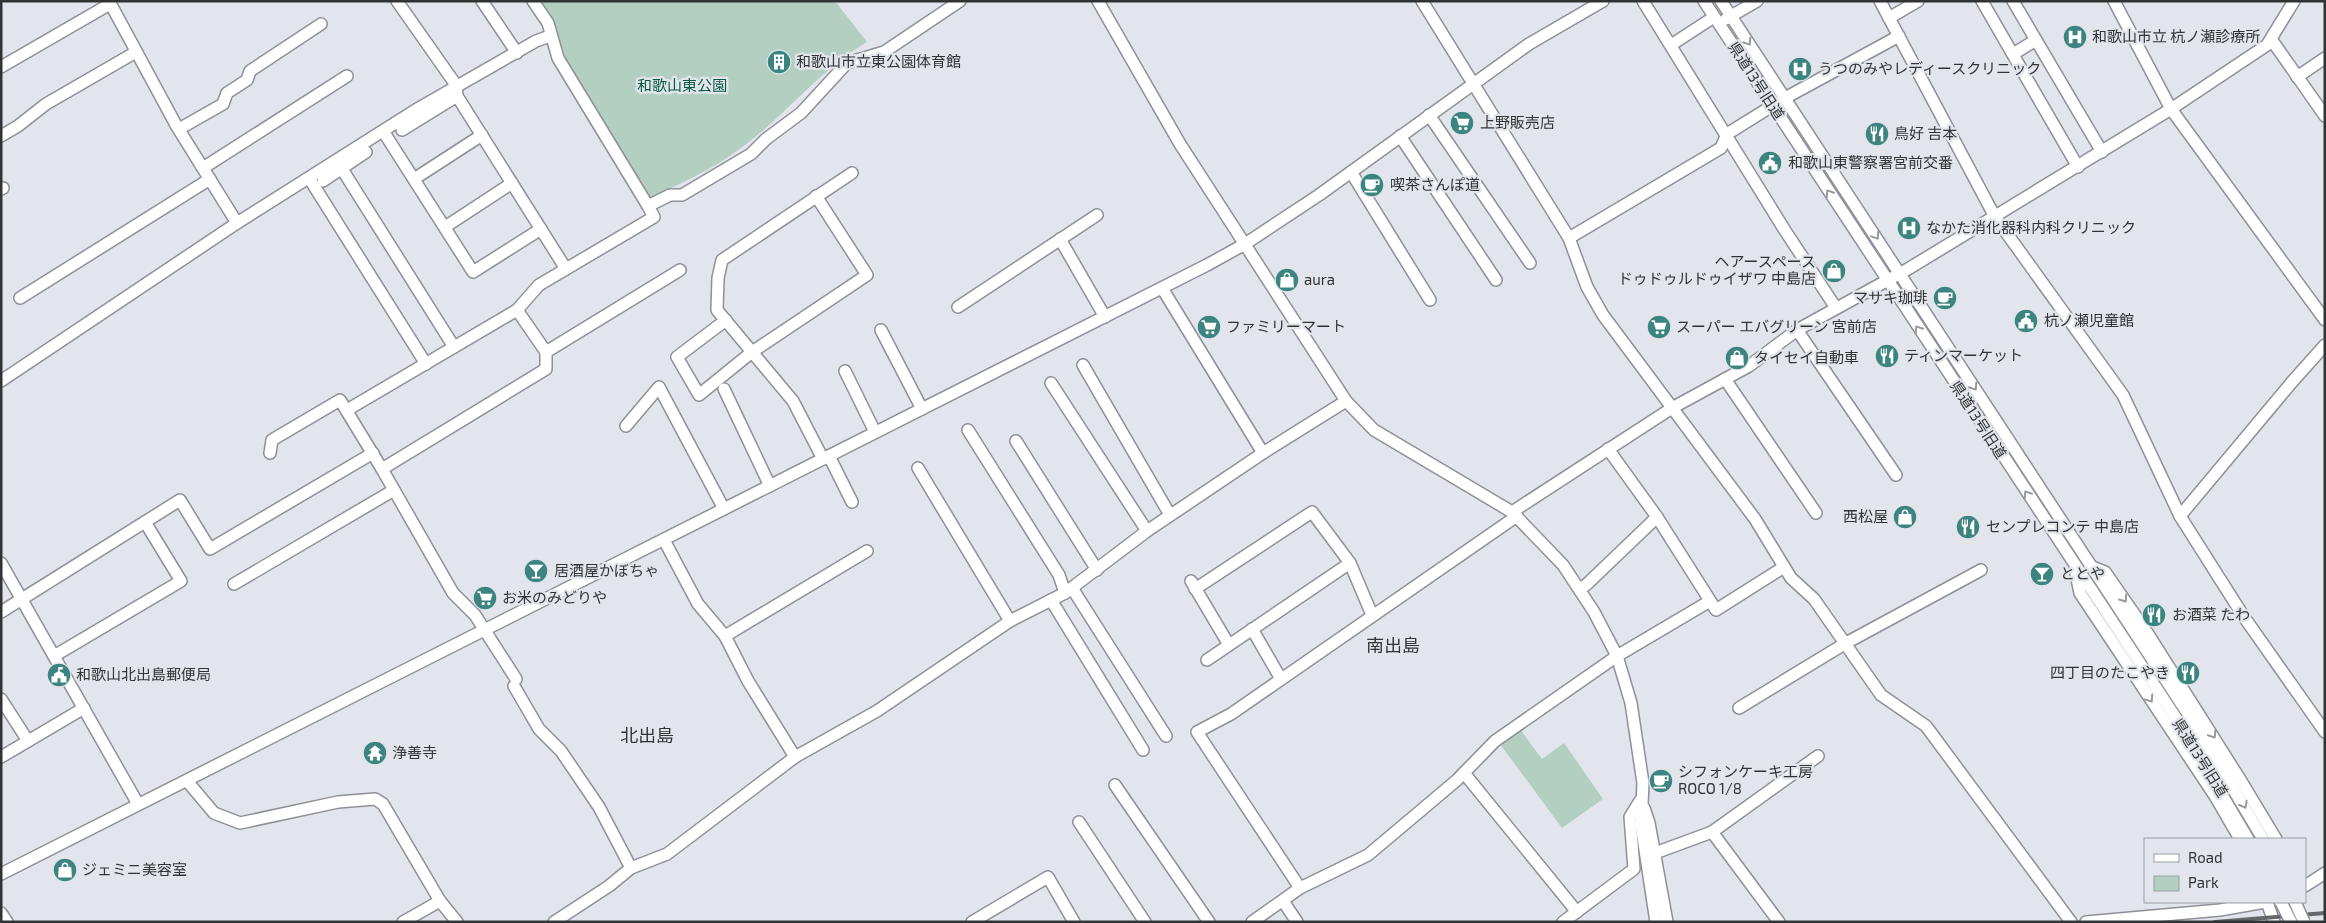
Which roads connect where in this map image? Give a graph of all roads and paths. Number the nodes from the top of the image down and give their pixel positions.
1 (396, 1) edge
2 (482, 1) edge
3 (533, 1) edge
4 (960, 1) edge
5 (1098, 1) edge
6 (1422, 1) edge
7 (1603, 1) edge
8 (1643, 1) edge
9 (1704, 1) edge
10 (1721, 1) edge
11 (1757, 1) edge
12 (1880, 1) edge
13 (1918, 1) edge
14 (1982, 1) edge
15 (2013, 1) edge
16 (2114, 1) edge
17 (2294, 1) edge
18 (110, 3) edge
19 (1731, 16) junction
20 (1889, 18) junction
21 (1717, 20) junction
22 (322, 24) dead end
23 (550, 36) junction
24 (1899, 36) junction
25 (2271, 39) junction
26 (2036, 40) junction
27 (1671, 45) junction
28 (136, 52) junction
29 (517, 53) junction
30 (2013, 54) junction
31 (2325, 58) edge
32 (1, 67) edge
33 (347, 76) dead end
34 (2297, 77) junction
35 (1474, 85) junction
36 (457, 90) junction
37 (1785, 98) junction
38 (1772, 106) junction
39 (2171, 109) junction
40 (1429, 115) junction
41 (2325, 116) edge
42 (179, 130) junction
43 (402, 130) dead end
44 (383, 131) junction
45 (1727, 134) junction
46 (482, 135) junction
47 (1, 136) edge
48 (1400, 136) junction
49 (366, 152) dead end
50 (2102, 152) junction
51 (2078, 167) junction
52 (203, 168) junction
53 (342, 169) junction
54 (1351, 172) junction
55 (852, 173) dead end
56 (309, 178) junction
57 (210, 179) junction
58 (414, 179) junction
59 (323, 181) dead end
60 (512, 183) junction
61 (816, 196) junction
62 (648, 206) junction
63 (1097, 215) dead end
64 (1995, 217) junction
65 (237, 223) junction
66 (444, 227) junction
67 (541, 229) junction
68 (1569, 238) junction
69 (1060, 239) junction
70 (1245, 244) junction
71 (1530, 263) dead end
72 (566, 269) junction
73 (680, 270) dead end
74 (1901, 273) junction
75 (1496, 280) dead end
76 (1887, 282) junction
77 (1162, 288) junction
78 (20, 298) dead end
79 (1430, 300) dead end
80 (958, 307) dead end
81 (1836, 308) junction
82 (517, 310) junction
83 (1105, 317) junction
84 (726, 320) junction
85 (2325, 320) edge
86 (881, 330) dead end
87 (1797, 330) junction
88 (2325, 345) edge
89 (454, 347) junction
90 (546, 352) junction
91 (752, 352) junction
92 (426, 364) junction
93 (1083, 365) dead end
94 (845, 371) dead end
95 (1725, 379) junction
96 (1, 381) edge
97 (1051, 383) dead end
98 (724, 389) dead end
99 (1346, 401) junction
100 (1672, 408) junction
101 (922, 409) junction
102 (347, 410) junction
103 (626, 426) dead end
104 (968, 430) dead end
105 (876, 432) junction
106 (1016, 441) dead end
107 (1608, 449) junction
108 (373, 453) junction
109 (1263, 453) junction
110 (270, 454) dead end
111 (826, 457) junction
112 (918, 468) dead end
113 (382, 469) junction
114 (1896, 475) dead end
115 (770, 486) junction
116 (394, 490) junction
117 (852, 502) dead end
118 (724, 509) junction
119 (1816, 513) dead end
120 (1514, 514) junction
121 (1170, 515) junction
122 (2180, 516) junction
123 (1656, 517) junction
124 (144, 522) junction
125 (1147, 531) junction
126 (664, 540) junction
127 (867, 551) dead end
128 (1, 562) edge
129 (1350, 563) junction
130 (2090, 566) junction
131 (1784, 567) junction
132 (2075, 567) junction
133 (1096, 570) junction
134 (1981, 570) dead end
135 (234, 584) dead end
136 (1579, 589) junction
137 (1069, 591) junction
138 (22, 599) junction
139 (1051, 600) junction
140 (1710, 600) junction
141 (1, 612) edge
142 (1372, 615) junction
143 (1010, 621) junction
144 (484, 629) junction
145 (1252, 629) junction
146 (724, 636) junction
147 (1846, 643) junction
148 (1229, 645) junction
149 (54, 656) junction
150 (1617, 656) junction
151 (1207, 660) dead end
152 (1281, 679) junction
153 (1, 699) edge
154 (84, 708) junction
155 (1739, 708) dead end
156 (2325, 732) edge
157 (1166, 736) dead end
158 (28, 741) junction
159 (1143, 750) dead end
160 (1818, 756) dead end
161 (1, 757) edge
162 (795, 758) junction
163 (1464, 773) junction
164 (187, 781) junction
165 (1115, 785) dead end
166 (1641, 799) junction
167 (138, 804) junction
168 (1079, 822) dead end
169 (1712, 832) junction
170 (2239, 838) edge
171 (2247, 838) edge
172 (2262, 838) edge
173 (2275, 838) edge
174 (1655, 853) junction
175 (631, 868) junction
176 (2325, 873) edge
177 (1, 874) edge
178 (2306, 885) edge
179 (1300, 888) junction
180 (1283, 900) junction
181 (440, 901) junction
182 (2260, 903) edge
183 (2266, 903) edge
184 (2282, 903) edge
185 (2295, 903) edge
186 (1, 912) edge
187 (1577, 912) junction
188 (7, 922) edge
189 (403, 922) edge
190 (457, 922) edge
191 (554, 922) edge
192 (972, 922) edge
193 (1074, 922) edge
194 (1145, 922) edge
195 (1209, 922) edge
196 (1252, 922) edge
197 (1297, 922) edge
198 (1563, 922) edge
199 (1656, 922) edge
200 (1666, 922) edge
201 (1780, 922) edge
202 (2072, 922) edge
203 (2086, 922) edge
204 (2274, 922) edge
205 (2291, 922) edge
206 (2304, 922) edge

1 - 36 street
2 - 29 street
3 - 23 street
4 - 62 street
5 - 70 street
6 - 35 street
7 - 35 street
8 - 27 street
9 - 21 street, 県道13号旧道
10 - 19 street, 県道13号旧道
11 - 19 street
12 - 20 street
13 - 20 street
14 - 30 street
15 - 26 street
16 - 39 street
17 - 25 street
18 - 28 street
18 - 32 street
19 - 21 street
19 -> 37 street, 県道13号旧道
20 - 24 street
21 - 27 street
21 - 38 street, 県道13号旧道
22 - 42 street
23 - 29 street
23 - 62 street
24 - 37 street
24 - 64 street
25 - 34 street
25 - 39 street
26 - 30 street
26 - 50 street
27 - 45 street
28 - 42 street
28 - 47 street
29 - 36 street
30 - 51 street
31 - 34 street
33 - 52 street
34 - 41 street
35 - 40 street
35 - 68 street
36 - 43 street
36 - 44 street
36 - 46 street
37 - 38 street
37 -> 74 street, 県道13号旧道
38 - 45 street
76 -> 38 street, 県道13号旧道
39 - 50 street
39 - 85 street
40 - 48 street
40 - 71 street
42 - 52 street
44 - 56 street
44 - 58 street
45 - 68 street
45 - 81 street
46 - 58 street
46 - 60 street
48 - 54 street
48 - 75 street
49 - 53 street
50 - 51 street
51 - 64 street
52 - 57 street
53 - 59 street
53 - 89 street
54 - 70 street
54 - 79 street
55 - 61 street
56 - 65 street
56 - 92 street
57 - 65 street
57 - 78 street
58 - 66 street
60 - 66 street
60 - 67 street
61 - 84 street
61 - 91 street
62 - 72 street
63 - 69 street
64 - 74 street
64 - 122 street
65 - 96 street
66 - 67 street
67 - 72 street
68 - 100 street
69 - 80 street
69 - 83 street
70 - 77 street
70 - 99 street
72 - 82 street
73 - 90 street
74 - 76 street
74 -> 130 street, 県道13号旧道
76 - 81 street
132 -> 76 street, 県道13号旧道
77 - 83 street
77 - 109 street
81 - 87 street
82 - 89 street
82 - 90 street
83 - 101 street
84 - 91 street
84 - 91 street
86 - 101 street
87 - 95 street
87 - 114 street
88 - 122 street
89 - 92 street
90 - 113 street
91 - 111 street
92 - 102 street
93 - 121 street
94 - 105 street
95 - 100 street
95 - 119 street
97 - 125 street
98 - 115 street
99 - 109 street
99 - 120 street
100 - 107 street
100 - 131 street
101 - 105 street
102 - 108 street
102 - 110 street
103 - 118 street
104 - 137 street
105 - 111 street
106 - 133 street
107 - 120 street
107 - 123 street
108 - 113 street
108 - 124 street
109 - 121 street
111 - 115 street
111 - 117 street
112 - 143 street
113 - 116 street
115 - 118 street
116 - 135 street
116 - 144 street
118 - 126 street
120 - 136 street
120 - 142 street
121 - 125 street
122 - 156 street
123 - 136 street
123 - 140 street
124 - 138 street
124 - 149 street
125 - 133 street
126 - 144 street
126 - 146 street
127 - 146 street
128 - 138 street
129 - 142 street
129 - 145 street
129 - 148 street
130 -> 172 street, 県道13号旧道
130 -> 173 street
131 - 140 street
131 - 147 street
132 -> 170 street
132 - 171 street, 県道13号旧道
133 - 137 street
134 - 147 street
136 - 150 street
137 - 139 street
137 - 157 street
138 - 141 street
138 - 149 street
139 - 143 street
139 - 159 street
140 - 150 street
142 - 152 street
143 - 162 street
144 - 164 street
144 - 175 street
145 - 148 street
145 - 152 street
146 - 162 street
147 - 155 street
147 - 202 street
148 - 151 street
149 - 154 street
150 - 163 street
150 - 166 street
152 - 179 street
153 - 158 street
154 - 158 street
154 - 167 street
158 - 161 street
160 - 169 street
162 - 175 street
163 - 179 street
163 - 187 street
164 - 167 street
164 - 181 street
165 - 195 street
166 - 174 street
166 - 187 street
166 - 199 street
167 - 177 street
168 - 194 street
169 - 174 street
169 - 201 street
174 - 200 street
175 - 191 street
176 - 178 street
179 - 180 street
180 - 196 street
180 - 197 street
181 - 189 street
181 - 190 street
182 - 203 street
183 - 204 street
184 - 205 street, bridge
185 - 206 street, bridge
186 - 188 street
187 - 198 street
192 - 193 street

